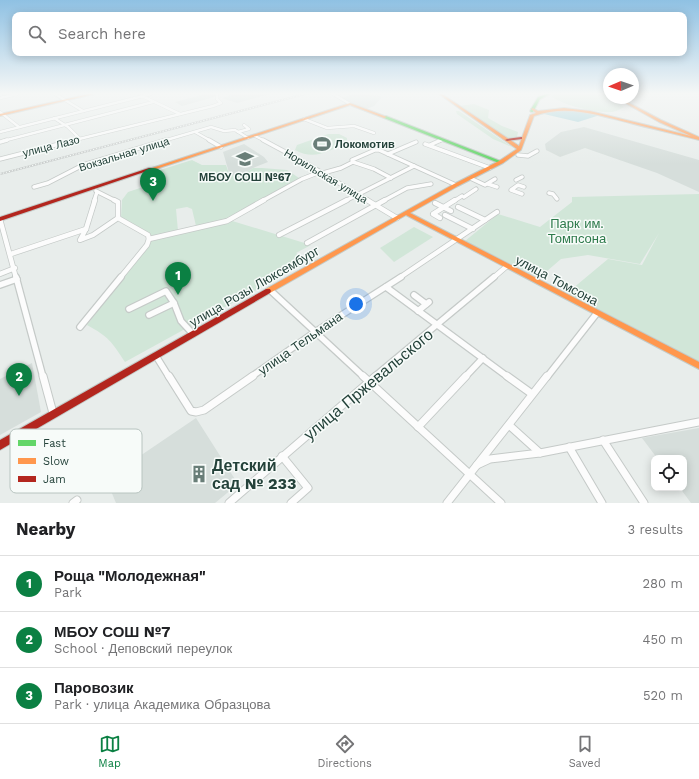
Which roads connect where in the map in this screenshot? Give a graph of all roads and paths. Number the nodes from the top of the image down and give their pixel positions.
1 (6, 117) edge
2 (93, 117) edge
3 (166, 117) edge
4 (309, 117) edge
5 (384, 117) edge
6 (474, 117) edge
7 (617, 117) edge
8 (654, 117) edge
9 (657, 117) edge
10 (54, 118) joint
11 (304, 119) junction
12 (530, 119) edge
13 (64, 125) junction
14 (244, 125) dead end
15 (19, 127) junction
16 (242, 131) junction
17 (0, 132) edge
18 (195, 132) junction
19 (238, 132) junction
20 (526, 132) junction
21 (374, 133) dead end
22 (252, 137) junction
23 (521, 138) junction
24 (699, 138) edge
25 (80, 139) junction
26 (442, 140) junction
27 (507, 140) junction
28 (0, 142) edge
29 (416, 142) dead end
30 (425, 144) dead end
31 (430, 145) junction
32 (220, 147) junction
33 (537, 151) dead end
34 (519, 152) junction
35 (388, 154) junction
36 (0, 159) edge
37 (353, 162) junction
38 (501, 162) junction
39 (414, 166) junction
40 (490, 168) junction
41 (322, 173) junction
42 (522, 177) dead end
43 (390, 178) junction
44 (470, 178) junction
45 (495, 178) dead end
46 (516, 180) dead end
47 (431, 184) dead end
48 (488, 184) junction
49 (456, 185) junction
50 (34, 187) dead end
51 (524, 187) dead end
52 (497, 188) dead end
53 (95, 190) junction
54 (476, 190) dead end
55 (549, 193) dead end
56 (358, 194) junction
57 (522, 194) dead end
58 (556, 199) dead end
59 (435, 203) dead end
60 (375, 205) junction
61 (458, 207) dead end
62 (444, 208) junction
63 (451, 211) dead end
64 (406, 212) junction
65 (497, 212) dead end
66 (118, 218) junction
67 (397, 218) junction
68 (0, 219) edge
69 (486, 220) junction
70 (86, 229) junction
71 (473, 229) junction
72 (280, 235) dead end
73 (149, 239) junction
74 (456, 240) junction
75 (307, 243) dead end
76 (11, 254) junction
77 (508, 266) junction
78 (15, 268) junction
79 (0, 274) edge
80 (17, 279) junction
81 (0, 285) edge
82 (386, 287) junction
83 (270, 290) junction
84 (414, 295) dead end
85 (174, 303) junction
86 (129, 309) dead end
87 (418, 311) junction
88 (597, 313) junction
89 (149, 315) dead end
90 (438, 325) junction
91 (80, 327) dead end
92 (315, 332) junction
93 (193, 334) junction
94 (156, 356) junction
95 (483, 358) junction
96 (699, 366) edge
97 (368, 382) junction
98 (532, 394) junction
99 (53, 414) junction
100 (699, 422) edge
101 (509, 425) junction
102 (418, 427) junction
103 (27, 429) edge
104 (10, 439) edge
105 (603, 440) junction
106 (0, 445) edge
107 (570, 447) junction
108 (540, 453) junction
109 (282, 456) junction
110 (475, 466) junction
111 (470, 474) junction
112 (229, 503) edge
113 (291, 503) edge
114 (447, 503) edge
115 (501, 503) edge
116 (602, 503) edge
117 (644, 503) edge

1 - 15 street
2 - 13 street
3 - 25 street, улица Лазо
4 - 11 main road
5 - 26 main road
6 - 27 main road
7 - 24 main road
8 - 24 main road
9 - 24 main road
10 - 13 street
10 - 15 street
11 - 21 street
11 - 22 main road
12 - 20 main road
13 - 25 street
13 - 28 street
14 - 16 street
15 - 17 street
16 - 19 street
16 - 22 street
18 - 19 street, Вокзальная улица
18 - 32 street
18 - 50 street, Вокзальная улица
19 - 22 street
20 - 23 main road
20 - 34 main road
22 - 32 main road
22 - 41 street, Норильская улица
23 - 27 main road
23 - 34 main road
25 - 36 street, улица Лазо
26 - 31 street
26 - 38 main road
27 - 34 main road
29 - 35 street
30 - 31 street
31 - 40 street
32 - 53 main road
33 - 34 street
34 - 38 main road, улица Розы Люксембург
35 - 37 street
35 - 39 street
37 - 41 street
37 - 43 street
38 - 40 main road, улица Розы Люксембург
39 - 43 street
39 - 49 street
40 - 44 main road, улица Розы Люксембург
41 - 56 street, Норильская улица
41 - 73 street
42 - 46 street
43 - 56 street
44 - 48 street
44 - 49 main road, улица Розы Люксембург
45 - 48 street
47 - 60 street
48 - 52 street
49 - 64 main road, улица Розы Люксембург
51 - 57 street
53 - 66 street
53 - 68 main road
53 - 70 street
54 - 62 street
55 - 58 street
56 - 60 street, Норильская улица
56 - 72 street
59 - 62 street
60 - 67 street, Норильская улица
60 - 75 street
61 - 69 street
62 - 63 street
62 - 71 street
64 - 67 main road, улица Розы Люксембург
64 - 74 main road, улица Томсона
65 - 69 street, улица Тельмана
66 - 70 street
66 - 73 street
67 - 83 main road, улица Розы Люксембург
68 - 76 street
69 - 71 street, улица Тельмана
70 - 76 street
71 - 74 street, улица Тельмана
73 - 91 street
74 - 77 main road, улица Томсона
74 - 82 street, улица Тельмана
76 - 78 street
77 - 88 main road, улица Томсона
77 - 90 street, улица Пржевальского
78 - 79 street
78 - 80 street
80 - 81 street
80 - 99 street
82 - 87 street
82 - 92 street, улица Тельмана
83 - 92 street
83 - 93 main road, улица Розы Люксембург
84 - 87 street
85 - 86 street
85 - 89 street
85 - 93 street
87 - 90 street
88 - 96 main road, улица Томсона
88 - 98 street
90 - 95 street
90 - 97 street, улица Пржевальского
92 - 94 street, улица Тельмана
92 - 97 street
93 - 94 main road, улица Розы Люксембург
94 - 99 main road, улица Розы Люксембург
95 - 98 street
95 - 102 street
97 - 102 street
97 - 109 street, улица Пржевальского
98 - 101 street
99 - 103 main road, улица Розы Люксембург
100 - 105 street
101 - 108 street
101 - 110 street
102 - 111 street
104 - 106 main road, улица Розы Люксембург
105 - 107 street
105 - 117 street
107 - 108 street
107 - 116 street
108 - 110 street
109 - 112 street, улица Пржевальского
109 - 113 street
110 - 111 street
111 - 114 street
111 - 115 street

